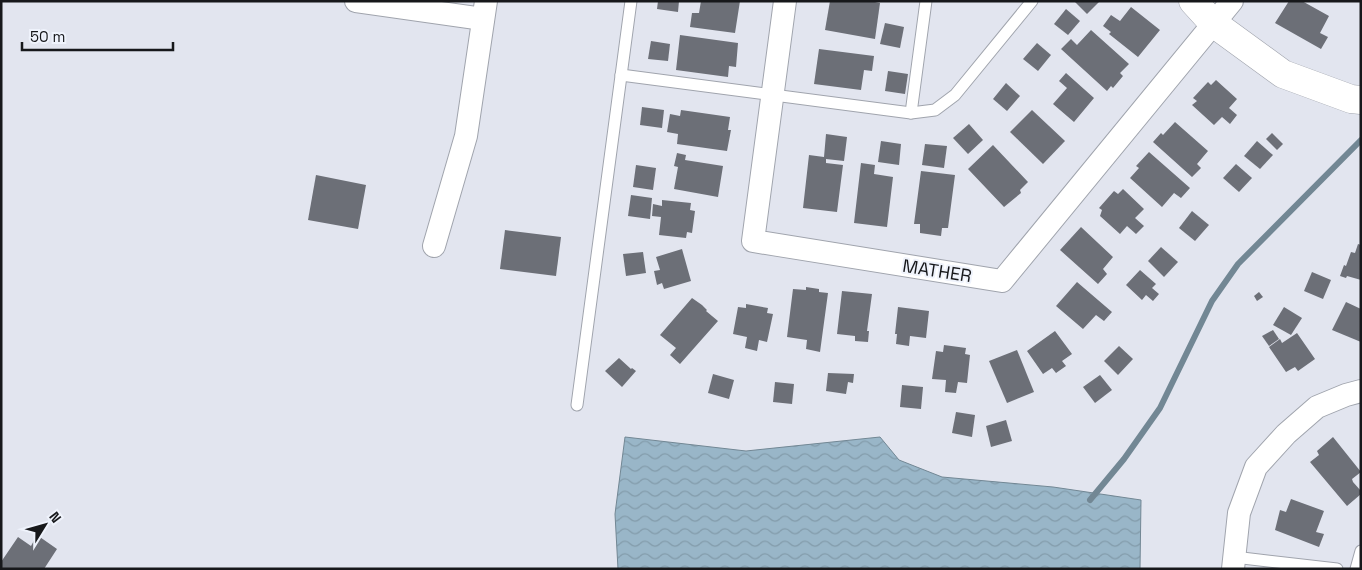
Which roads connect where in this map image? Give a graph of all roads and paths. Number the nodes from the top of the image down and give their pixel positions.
1 (356, 1) edge
2 (631, 1) edge
3 (785, 1) edge
4 (926, 1) edge
5 (1032, 1) edge
6 (1193, 1) edge
7 (1232, 1) edge
8 (485, 10) edge
9 (1213, 23) junction
10 (621, 75) junction
11 (773, 95) junction
12 (1361, 100) edge
13 (911, 114) junction
14 (434, 246) dead end
15 (1361, 391) edge
16 (577, 405) dead end
17 (1361, 551) edge
18 (1234, 563) edge
19 (1337, 569) edge
20 (1356, 569) edge

1 - 8 street
2 - 10 lane
3 - 11 street, MATHER
4 - 13 lane
5 - 13 lane
6 - 9 street
7 - 9 street, MATHER
8 - 14 street
9 - 11 street, MATHER
9 - 12 street
10 - 11 lane
10 - 16 lane
11 - 13 lane
15 - 18 street
17 - 20 lane
18 - 19 lane

